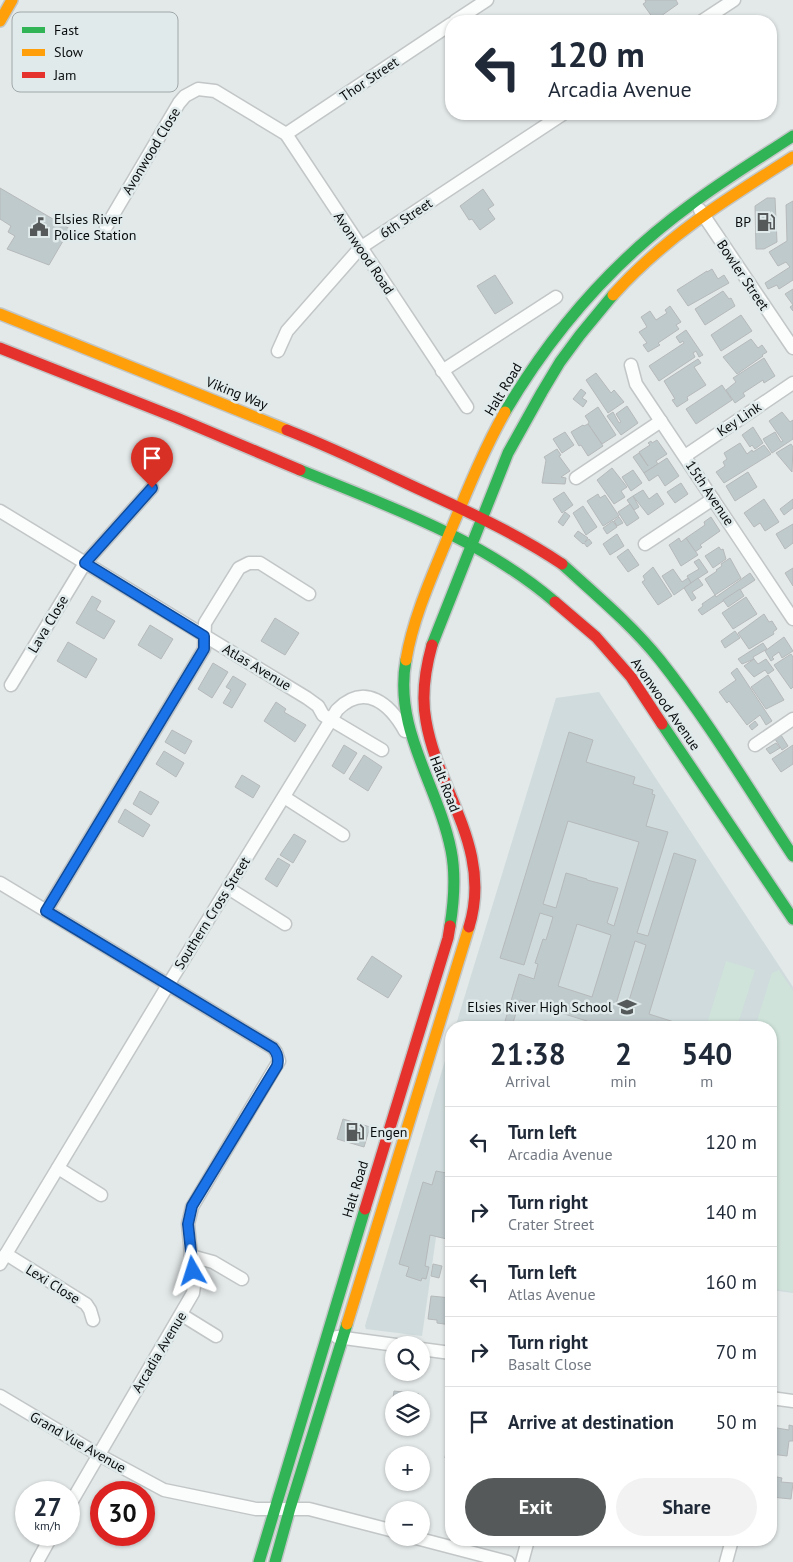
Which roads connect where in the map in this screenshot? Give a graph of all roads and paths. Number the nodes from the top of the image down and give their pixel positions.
1 (12, 0) edge
2 (487, 0) edge
3 (734, 0) edge
4 (464, 15) edge
5 (711, 15) edge
6 (0, 21) edge
7 (445, 28) edge
8 (554, 120) edge
9 (286, 134) junction
10 (793, 136) edge
11 (793, 157) edge
12 (694, 202) junction
13 (703, 215) junction
14 (106, 227) dead end
15 (360, 248) junction
16 (556, 297) dead end
17 (0, 314) edge
18 (0, 348) edge
19 (793, 348) edge
20 (278, 351) dead end
21 (631, 365) dead end
22 (442, 371) junction
23 (793, 383) edge
24 (467, 407) dead end
25 (661, 421) junction
26 (685, 456) junction
27 (576, 478) dead end
28 (152, 488) dead end
29 (713, 499) junction
30 (460, 507) junction
31 (0, 511) edge
32 (483, 519) junction
33 (449, 535) junction
34 (646, 544) dead end
35 (473, 546) junction
36 (85, 563) junction
37 (309, 594) dead end
38 (793, 619) edge
39 (204, 636) junction
40 (10, 685) dead end
41 (793, 719) edge
42 (331, 720) junction
43 (754, 746) dead end
44 (382, 750) dead end
45 (417, 753) junction
46 (284, 797) junction
47 (343, 835) dead end
48 (793, 856) edge
49 (0, 883) edge
50 (228, 888) junction
51 (46, 911) junction
52 (793, 919) edge
53 (285, 924) dead end
54 (168, 985) junction
55 (58, 1168) junction
56 (101, 1195) dead end
57 (191, 1256) junction
58 (3, 1259) edge
59 (242, 1279) dead end
60 (182, 1315) junction
61 (93, 1320) dead end
62 (327, 1335) junction
63 (216, 1336) dead end
64 (342, 1338) junction
65 (385, 1344) edge
66 (430, 1350) edge
67 (445, 1352) edge
68 (0, 1396) edge
69 (777, 1399) edge
70 (793, 1401) edge
71 (99, 1455) junction
72 (80, 1487) edge
73 (274, 1508) junction
74 (290, 1508) junction
75 (385, 1529) edge
76 (430, 1542) edge
77 (46, 1546) edge
78 (445, 1546) edge
79 (447, 1546) edge
80 (526, 1546) edge
81 (730, 1546) edge
82 (37, 1562) edge
83 (259, 1562) edge
84 (275, 1562) edge
85 (508, 1562) edge
86 (522, 1562) edge
87 (726, 1562) edge

1 - 6 street
2 - 4 street
3 - 5 street
7 - 9 street, Thor Street
8 - 15 street, 6th Street
9 - 14 street, Avonwood Close
9 - 15 street, Avonwood Road
10 - 12 street, Halt Road
11 - 13 street, Halt Road
12 - 13 street, Bowler Street
12 - 30 street, Halt Road
13 - 19 street, Bowler Street
13 - 32 street, Halt Road
15 - 20 street, 6th Street
15 - 22 street, Avonwood Road
16 - 22 street
17 - 30 street, Viking Way
18 - 33 street
21 - 25 street, 15th Avenue
22 - 24 street, Avonwood Road
23 - 26 street, Key Link
25 - 26 street, 15th Avenue
25 - 27 street
26 - 29 street, 15th Avenue
28 - 36 street, Lava Close
29 - 34 street
29 - 38 street, 15th Avenue
30 - 32 street, Viking Way
30 - 33 street, Halt Road
31 - 36 street, Atlas Avenue
32 - 35 street, Halt Road
32 - 48 street, Avonwood Avenue
33 - 35 street, Avonwood Avenue
33 - 45 street, Halt Road
35 - 52 street, Avonwood Avenue
35 - 64 street, Halt Road
36 - 39 street, Atlas Avenue
36 - 40 street, Lava Close
37 - 39 street
39 - 42 street, Atlas Avenue
39 - 51 street
41 - 43 street
42 - 44 street, Atlas Avenue
42 - 45 street, Southern Cross Street
42 - 46 street, Southern Cross Street
45 - 62 street, Halt Road
46 - 47 street
46 - 50 street, Southern Cross Street
49 - 51 street, Arcadia Avenue
50 - 53 street
50 - 54 street, Southern Cross Street
51 - 54 street, Arcadia Avenue
54 - 55 street, Southern Cross Street
54 - 57 street, Arcadia Avenue
55 - 56 street
55 - 58 street, Southern Cross Street
57 - 59 street
57 - 60 street, Arcadia Avenue
58 - 61 street, Lexi Close
60 - 63 street
60 - 71 street, Arcadia Avenue
62 - 64 street
62 - 73 street, Halt Road
64 - 65 street
64 - 74 street, Halt Road
66 - 67 street
68 - 71 street, Grand Vue Avenue
69 - 70 street
71 - 72 street, Arcadia Avenue
71 - 73 street, Grand Vue Avenue
73 - 74 street, Grand Vue Avenue
73 - 83 street, Halt Road
74 - 75 street, Grand Vue Avenue
74 - 84 street, Halt Road
76 - 78 street
77 - 82 street
79 - 85 street
80 - 86 street
81 - 87 street

